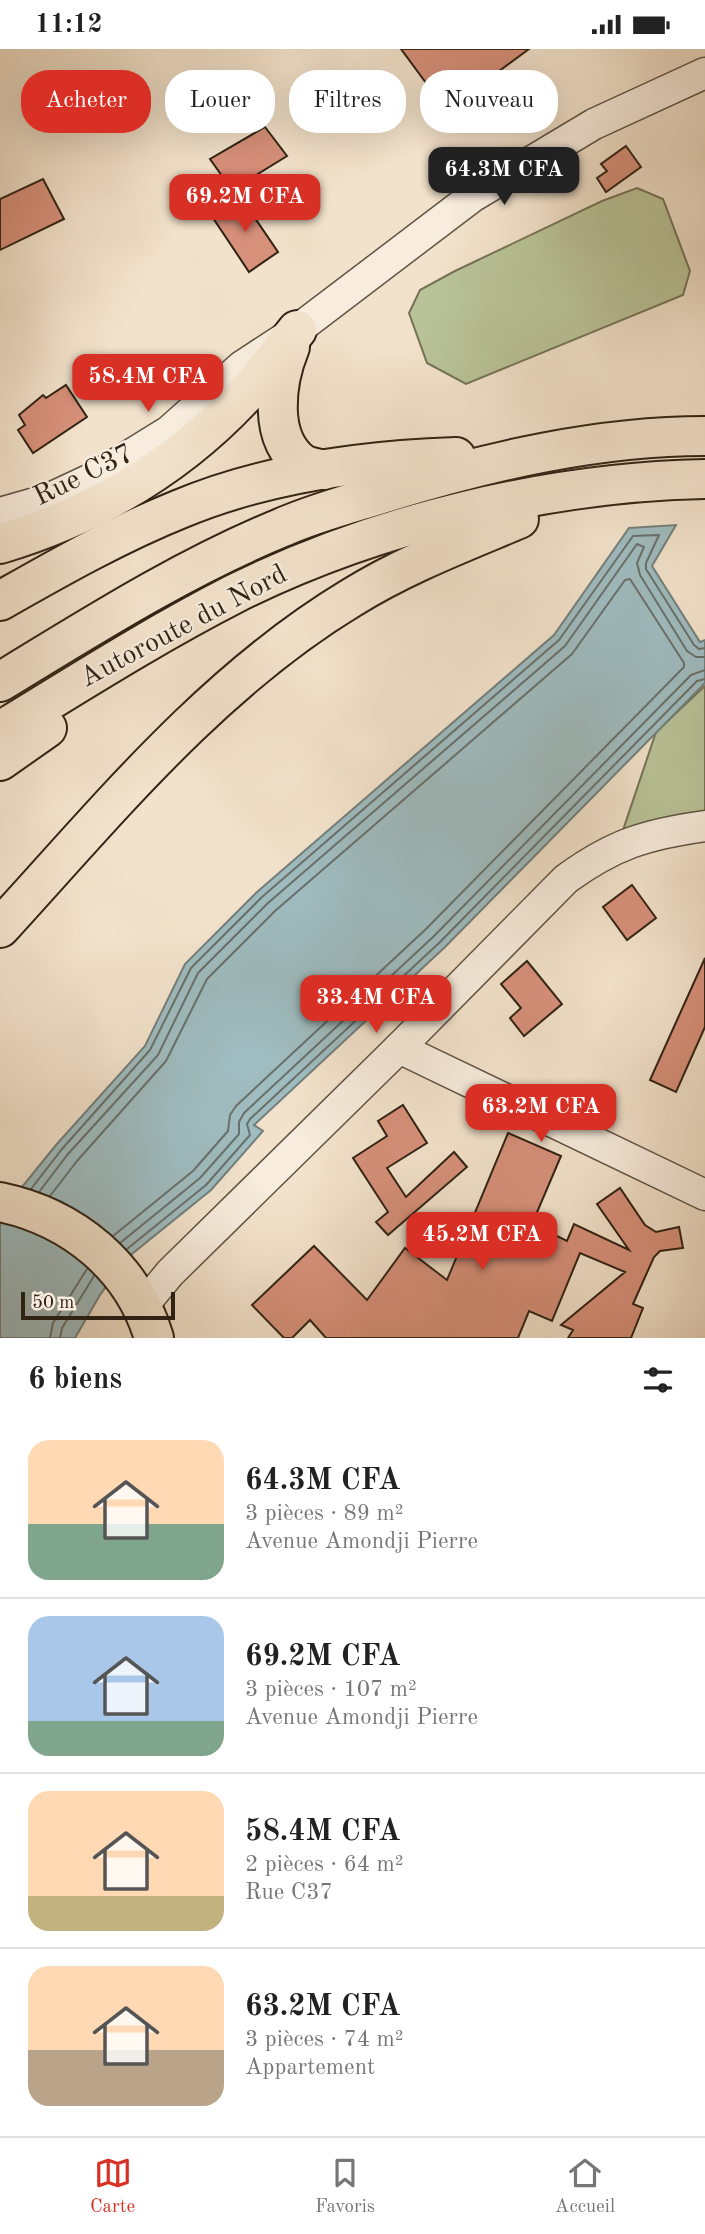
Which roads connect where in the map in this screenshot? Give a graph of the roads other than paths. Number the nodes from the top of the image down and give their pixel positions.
1 (705, 73) edge
2 (297, 330) junction
3 (705, 436) edge
4 (532, 455) junction
5 (324, 470) junction
6 (705, 479) edge
7 (595, 488) junction
8 (0, 513) edge
9 (0, 544) edge
10 (0, 601) edge
11 (169, 630) junction
12 (0, 682) edge
13 (0, 730) edge
14 (0, 761) edge
15 (705, 826) edge
16 (0, 928) edge
17 (399, 1048) junction
18 (705, 1195) edge
19 (0, 1202) edge
20 (141, 1308) edge

1 - 2 street, Rue C37
2 - 5 main road
2 - 8 street, Rue C37
2 - 9 main road
3 - 4 main road, Autoroute du Nord
4 - 5 main road
4 - 12 main road, Autoroute du Nord
5 - 10 main road
6 - 7 main road, Autoroute du Nord
7 - 11 main road, Autoroute du Nord
7 - 16 main road
11 - 13 main road, Autoroute du Nord
11 - 14 main road
15 - 17 street
17 - 18 street
17 - 20 street
19 - 20 main road

